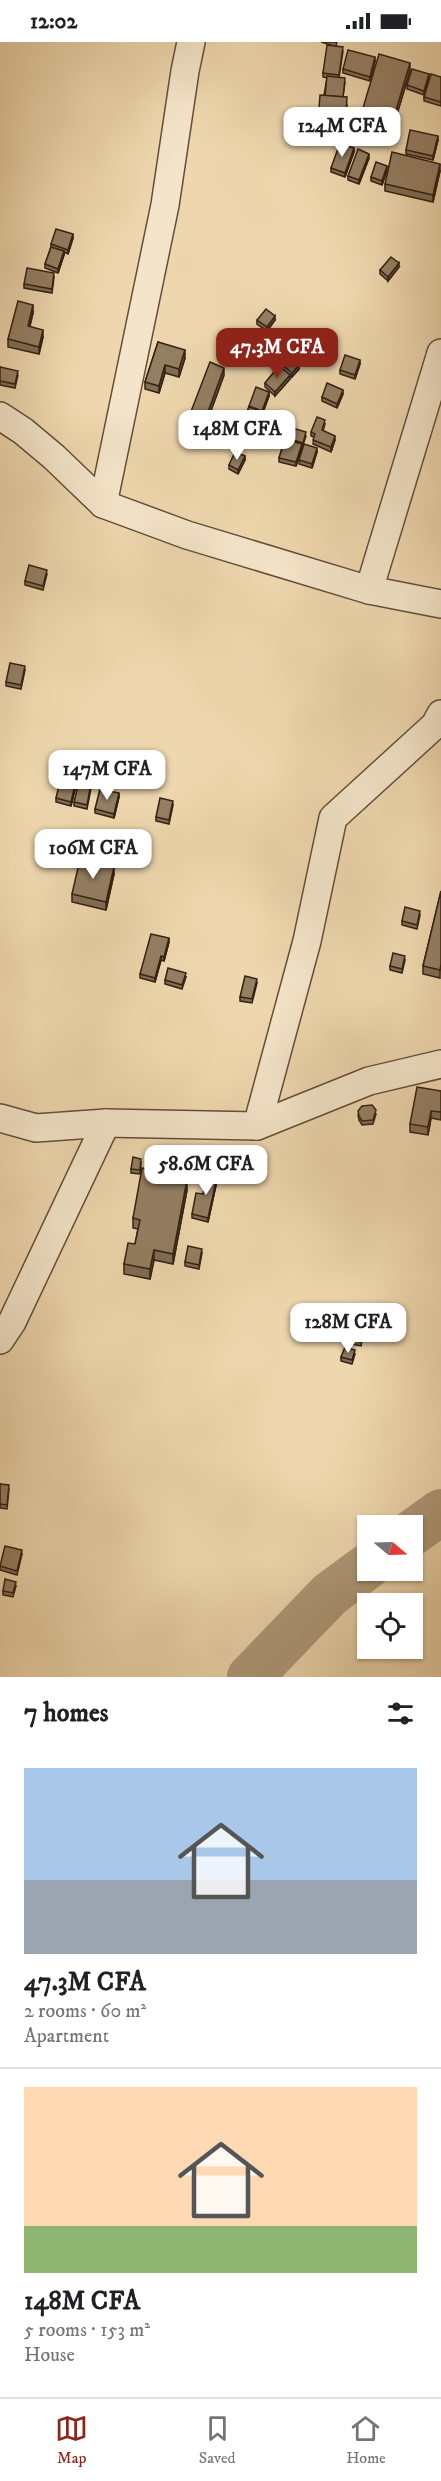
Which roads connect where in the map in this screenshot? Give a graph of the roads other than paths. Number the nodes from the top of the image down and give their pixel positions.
1 (191, 42) edge
2 (441, 353) edge
3 (0, 416) edge
4 (103, 504) junction
5 (369, 590) junction
6 (441, 604) edge
7 (441, 714) edge
8 (441, 1064) edge
9 (0, 1118) edge
10 (106, 1123) junction
11 (257, 1126) junction
12 (0, 1340) edge

1 - 4 street
2 - 5 street
3 - 4 street
4 - 5 street
5 - 6 street
7 - 11 street
8 - 11 street
9 - 10 street
10 - 11 street
10 - 12 street

